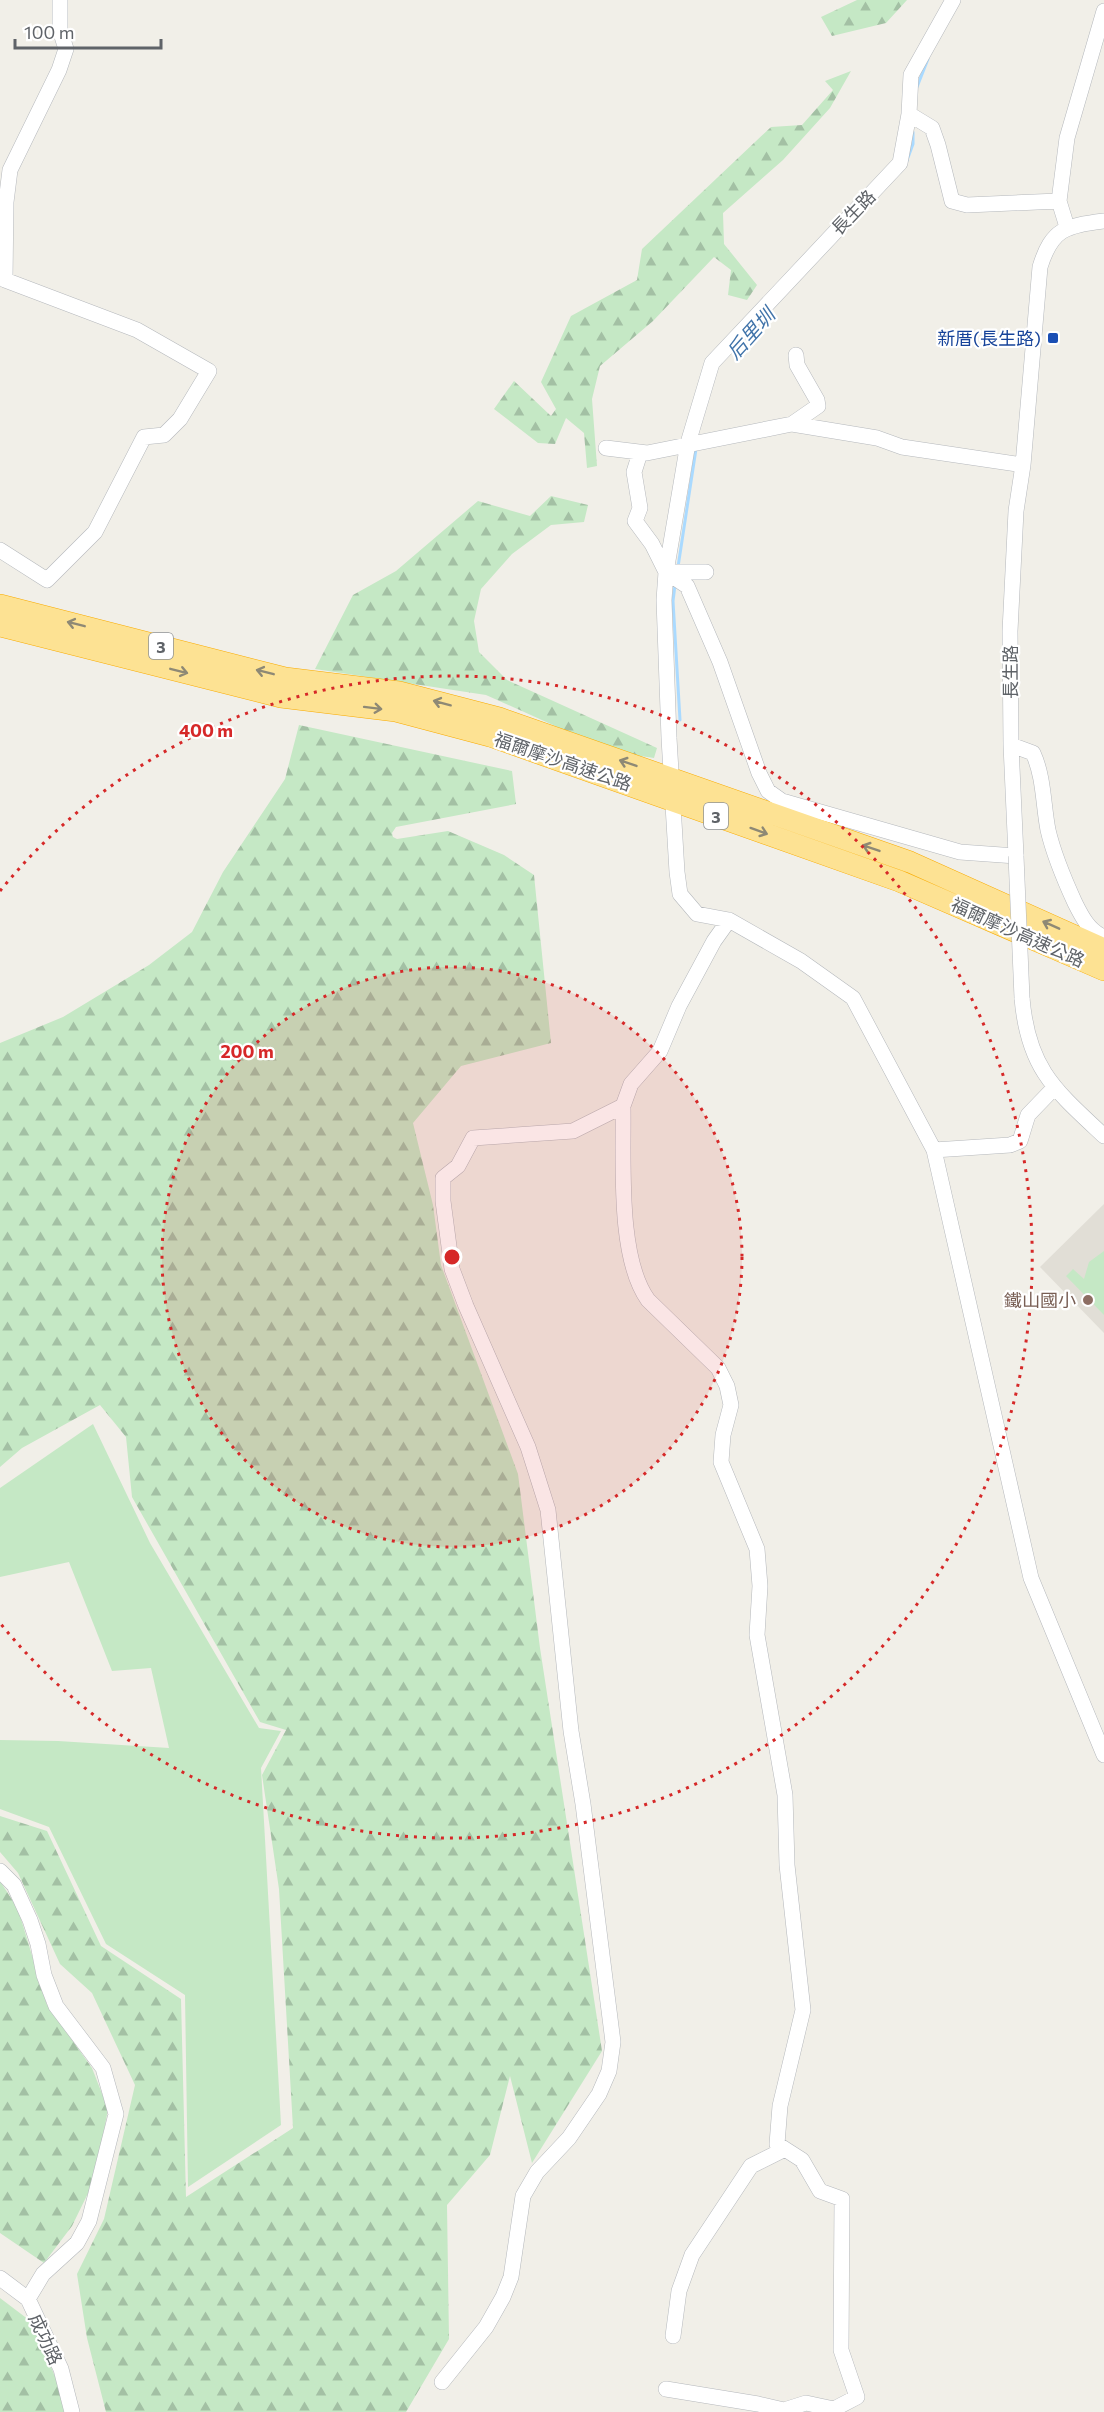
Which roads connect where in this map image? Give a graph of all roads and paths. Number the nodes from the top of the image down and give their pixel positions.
1 (60, 0) edge
2 (952, 0) edge
3 (1104, 11) edge
4 (909, 114) junction
5 (1059, 201) junction
6 (1104, 221) edge
7 (1067, 227) junction
8 (796, 355) dead end
9 (792, 424) junction
10 (688, 444) junction
11 (606, 448) dead end
12 (640, 453) junction
13 (1023, 465) junction
14 (0, 550) edge
15 (666, 572) junction
16 (706, 572) dead end
17 (0, 605) edge
18 (0, 626) edge
19 (1011, 745) junction
20 (1016, 856) junction
21 (729, 920) junction
22 (1104, 937) edge
23 (1104, 949) edge
24 (1104, 970) edge
25 (1054, 1089) junction
26 (623, 1107) junction
27 (1104, 1136) edge
28 (934, 1150) junction
29 (1104, 1755) edge
30 (0, 1871) edge
31 (785, 2149) junction
32 (0, 2278) edge
33 (28, 2299) junction
34 (673, 2336) dead end
35 (442, 2382) dead end
36 (666, 2389) dead end
37 (833, 2410) edge
38 (72, 2412) edge

1 - 14 street
2 - 4 street, 長生路
3 - 5 street
4 - 5 street
4 - 10 street, 長生路
5 - 7 street
6 - 7 street
7 - 13 street, 長生路
8 - 9 street
9 - 10 street
9 - 13 street
10 - 12 street
10 - 15 street, 長生路
11 - 12 street
12 - 15 street
13 - 19 street, 長生路
15 - 16 street
15 - 20 street
15 - 21 street, 長生路
23 -> 17 highway, 福爾摩沙高速公路 / 3
18 -> 24 highway, 福爾摩沙高速公路 / 3
19 - 20 street, 長生路
19 - 22 street
20 - 25 street, 長生路, bridge
21 - 26 street
21 - 28 street
25 - 27 street, 長生路
25 - 28 street
26 - 31 street
26 - 35 street
28 - 29 street
30 - 33 street
31 - 34 street
31 - 37 street
32 - 33 street, 成功路
33 - 38 street, 成功路
36 - 37 street

